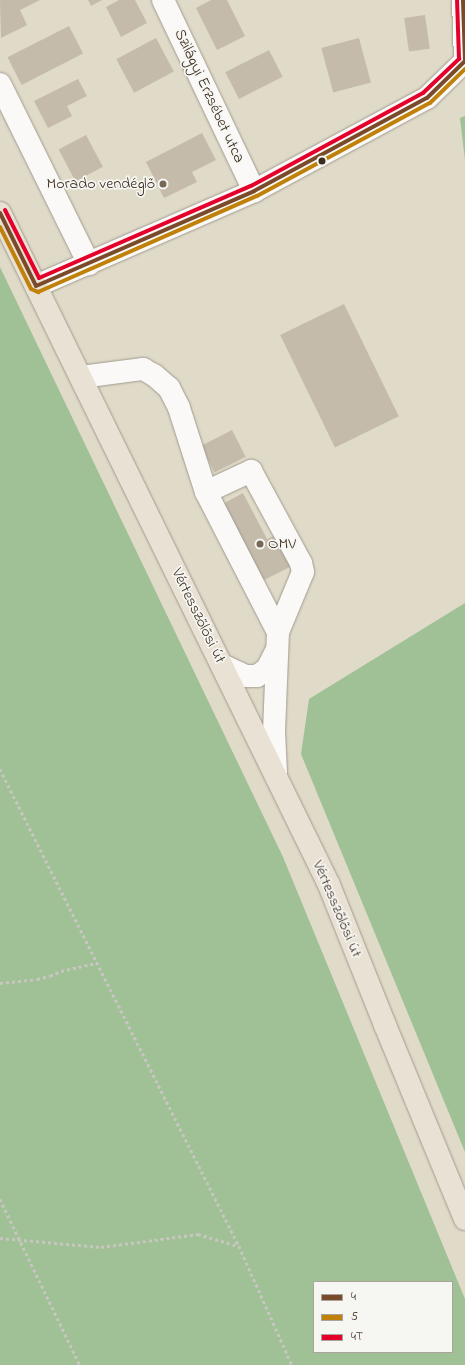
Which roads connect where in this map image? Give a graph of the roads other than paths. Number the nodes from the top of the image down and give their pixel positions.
1 (163, 0) edge
2 (464, 0) edge
3 (465, 61) edge
4 (0, 84) edge
5 (254, 191) junction
6 (0, 213) edge
7 (89, 264) junction
8 (36, 286) junction
9 (81, 377) junction
10 (206, 492) junction
11 (277, 642) junction
12 (222, 665) junction
13 (276, 773) junction
14 (465, 1219) edge

1 - 5 street, Szilágyi Erzsébet utca
2 - 3 street
3 - 5 street
4 - 7 street
5 - 7 street
6 - 8 main road, Vértesszőlősi út
7 - 8 street
8 - 9 main road, Vértesszőlősi út
9 - 10 street
9 - 12 main road, Vértesszőlősi út
10 - 11 street
10 - 11 street
11 - 12 street
11 - 13 street
12 - 13 main road, Vértesszőlősi út
13 - 14 main road, Vértesszőlősi út

